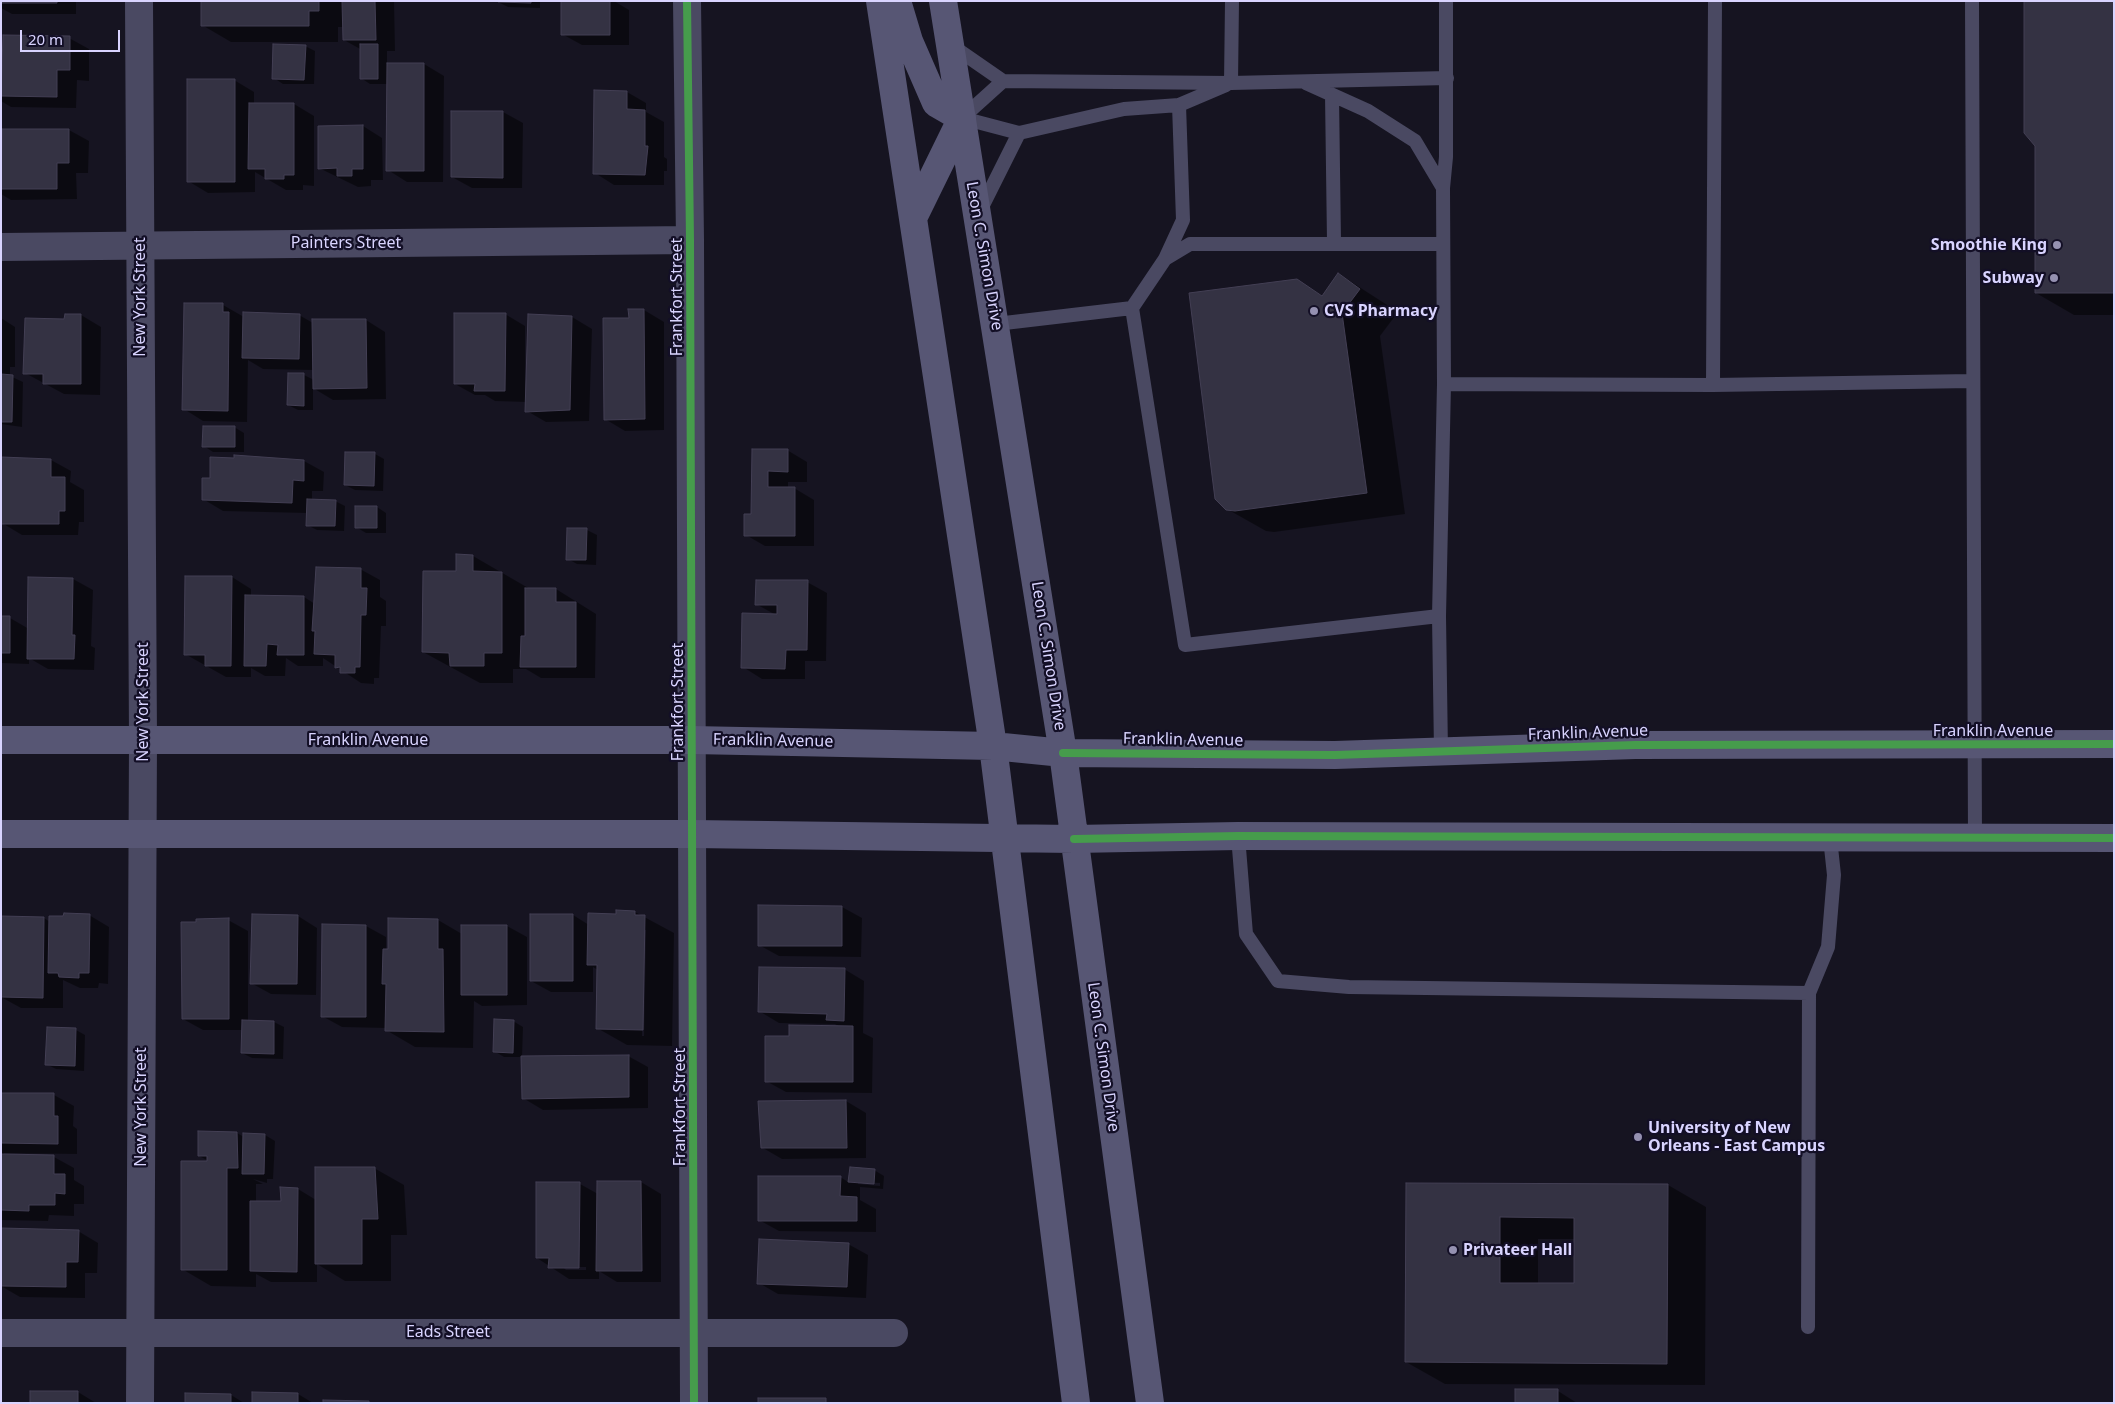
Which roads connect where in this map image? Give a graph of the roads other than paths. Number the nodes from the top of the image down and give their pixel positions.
1 (139, 1) edge
2 (688, 1) edge
3 (880, 1) edge
4 (897, 1) edge
5 (943, 1) edge
6 (1232, 1) edge
7 (1446, 1) edge
8 (1715, 1) edge
9 (1972, 1) edge
10 (948, 43) junction
11 (1447, 78) junction
12 (1003, 81) junction
13 (1301, 81) junction
14 (1231, 83) junction
15 (1332, 95) junction
16 (1179, 105) junction
17 (962, 118) junction
18 (1018, 133) junction
19 (1443, 188) junction
20 (977, 217) junction
21 (913, 218) junction
22 (690, 240) junction
23 (1334, 242) junction
24 (140, 244) junction
25 (1443, 244) junction
26 (1, 247) edge
27 (1165, 259) junction
28 (1132, 308) junction
29 (996, 324) junction
30 (1972, 381) junction
31 (1444, 384) junction
32 (1713, 385) junction
33 (1438, 616) junction
34 (1, 740) edge
35 (143, 740) junction
36 (692, 740) junction
37 (1975, 744) junction
38 (2114, 744) edge
39 (993, 746) junction
40 (1441, 752) junction
41 (1063, 753) junction
42 (1, 834) edge
43 (143, 834) junction
44 (692, 834) junction
45 (1238, 836) junction
46 (1005, 838) junction
47 (1830, 838) junction
48 (1975, 838) junction
49 (2114, 838) edge
50 (1074, 839) junction
51 (1809, 993) junction
52 (1808, 1328) dead end
53 (694, 1332) junction
54 (1, 1333) edge
55 (140, 1333) junction
56 (894, 1333) dead end
57 (140, 1403) edge
58 (694, 1403) edge
59 (1076, 1403) edge
60 (1150, 1403) edge

1 - 24 street, New York Street
2 - 22 street, Frankfort Street
3 - 21 street
4 - 17 street
5 - 10 street, Leon C. Simon Drive
6 - 14 lane
7 - 11 lane
8 - 32 lane
9 - 30 lane
10 - 12 lane
10 - 17 street, Leon C. Simon Drive
11 - 13 lane
11 - 19 lane
12 - 14 lane
12 - 17 lane
13 - 14 lane
13 - 15 lane
14 - 16 lane
15 - 19 lane
15 - 23 lane
16 - 18 lane
16 - 27 lane
17 - 18 lane
17 - 20 street, Leon C. Simon Drive
17 - 21 street
18 - 20 lane
19 - 25 lane
20 - 29 street, Leon C. Simon Drive
21 - 39 street
22 - 24 street, Painters Street
22 - 36 street, Frankfort Street
23 - 25 lane
23 - 27 lane
24 - 26 street, Painters Street
24 - 35 street, New York Street
25 - 31 lane
27 - 28 lane
28 - 29 lane
28 - 33 lane
29 - 41 street, Leon C. Simon Drive
30 - 32 lane
30 - 37 lane
31 - 32 lane
31 - 33 lane
33 - 40 lane
34 - 35 street, Franklin Avenue
35 - 36 street, Franklin Avenue
35 - 43 street, New York Street
36 - 39 street, Franklin Avenue
36 - 44 street, Frankfort Street
37 - 38 street, Franklin Avenue
37 - 40 street, Franklin Avenue
37 - 48 lane
39 - 41 street, Franklin Avenue
39 - 46 street
40 - 41 street, Franklin Avenue
41 - 50 street, Leon C. Simon Drive
42 - 43 street
43 - 44 street
43 - 55 street, New York Street
44 - 46 street
44 - 53 street, Frankfort Street
45 - 47 street
45 - 50 street
45 - 51 lane
46 - 50 street
46 - 59 street
47 - 48 street
47 - 51 lane
48 - 49 street
50 - 60 street, Leon C. Simon Drive
51 - 52 lane
53 - 55 street, Eads Street
53 - 56 street, Eads Street
53 - 58 street, Frankfort Street
54 - 55 street, Eads Street
55 - 57 street, New York Street

